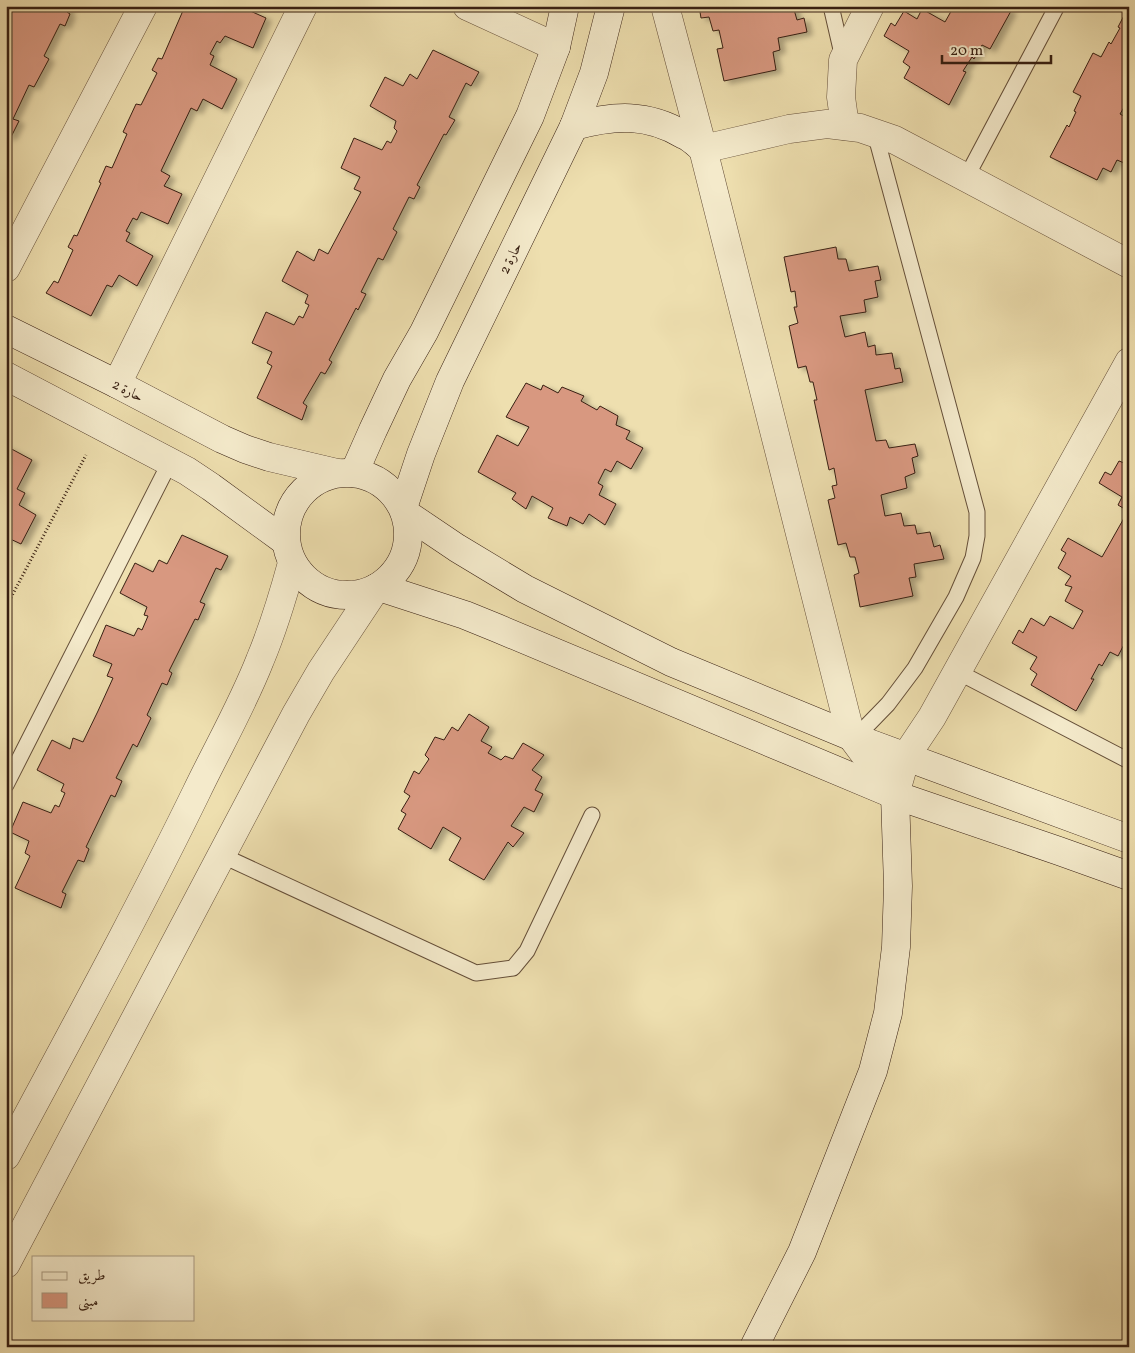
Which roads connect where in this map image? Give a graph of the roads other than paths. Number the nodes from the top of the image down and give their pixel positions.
1 (143, 6) edge
2 (303, 6) edge
3 (467, 6) edge
4 (565, 6) edge
5 (611, 6) edge
6 (665, 6) edge
7 (831, 6) edge
8 (870, 6) edge
9 (1057, 6) edge
10 (556, 47) junction
11 (843, 60) junction
12 (574, 126) junction
13 (845, 126) junction
14 (875, 133) junction
15 (703, 149) junction
16 (966, 178) junction
17 (1129, 264) edge
18 (6, 268) edge
19 (6, 328) edge
20 (1129, 362) edge
21 (6, 376) edge
22 (117, 384) junction
23 (170, 462) junction
24 (345, 473) junction
25 (404, 510) junction
26 (289, 552) junction
27 (377, 587) junction
28 (958, 672) junction
29 (853, 737) junction
30 (906, 756) junction
31 (1129, 761) edge
32 (6, 785) edge
33 (895, 795) junction
34 (592, 815) dead end
35 (1129, 839) edge
36 (221, 855) junction
37 (1129, 876) edge
38 (6, 1156) edge
39 (6, 1264) edge
40 (754, 1347) edge

1 - 18 street
2 - 22 street
3 - 10 street
4 - 10 street
5 - 12 street, حارة 2
6 - 15 street
7 - 11 lane
8 - 11 street
9 - 16 lane
10 - 24 street
11 - 13 street
12 - 15 street
12 - 25 street, حارة 2
13 - 14 street
13 - 15 street
14 - 16 street
14 - 29 lane
15 - 29 street
16 - 17 street
19 - 22 street, حارة 2
20 - 28 street
21 - 23 street
22 - 24 street, حارة 2
23 - 26 street
23 - 32 lane
24 - 25 street
24 - 26 street
25 - 27 street
25 - 29 street
26 - 27 street
26 - 38 street
27 - 33 street
27 - 36 street
28 - 30 street
28 - 31 lane
29 - 30 street
29 - 33 street
30 - 33 street
30 - 35 street
33 - 37 street
33 - 40 street
34 - 36 lane
36 - 39 street

